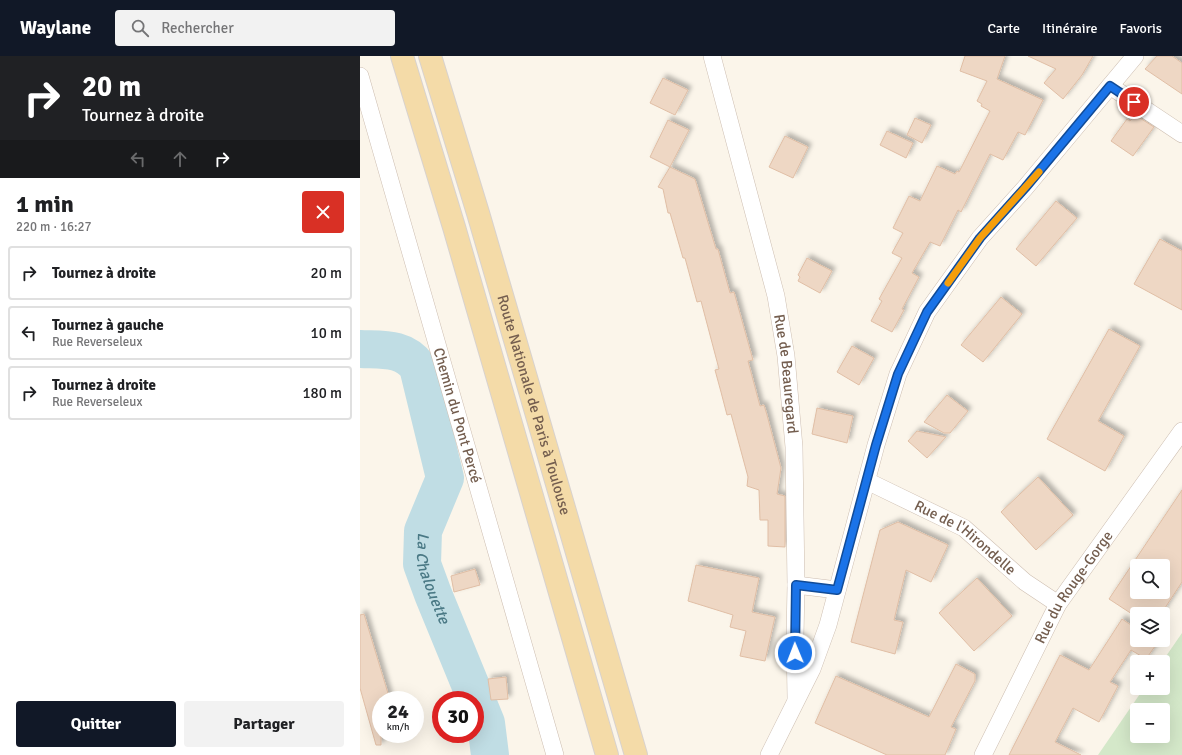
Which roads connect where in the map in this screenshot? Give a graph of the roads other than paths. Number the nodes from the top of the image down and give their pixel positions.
1 (402, 56) edge
2 (430, 56) edge
3 (712, 56) edge
4 (1135, 56) edge
5 (360, 76) edge
6 (1110, 86) junction
7 (1182, 134) edge
8 (1182, 431) edge
9 (867, 480) junction
10 (796, 585) junction
11 (837, 590) junction
12 (1058, 604) junction
13 (796, 701) junction
14 (555, 755) edge
15 (607, 755) edge
16 (636, 755) edge
17 (769, 755) edge
18 (983, 755) edge

1 - 15 main road, Route Nationale de Paris à Toulouse
2 - 16 main road, Route Nationale de Paris à Toulouse
3 - 10 street, Rue de Beauregard
4 - 6 street
5 - 14 street, Chemin du Pont Percé
6 - 7 street
6 - 9 street
8 - 12 street, Rue du Rouge-Gorge
9 - 11 street
9 - 12 street, Rue de l'Hirondelle
10 - 11 street
10 - 13 street, Rue de Beauregard
11 - 13 street
12 - 18 street, Rue du Rouge-Gorge
13 - 17 street

